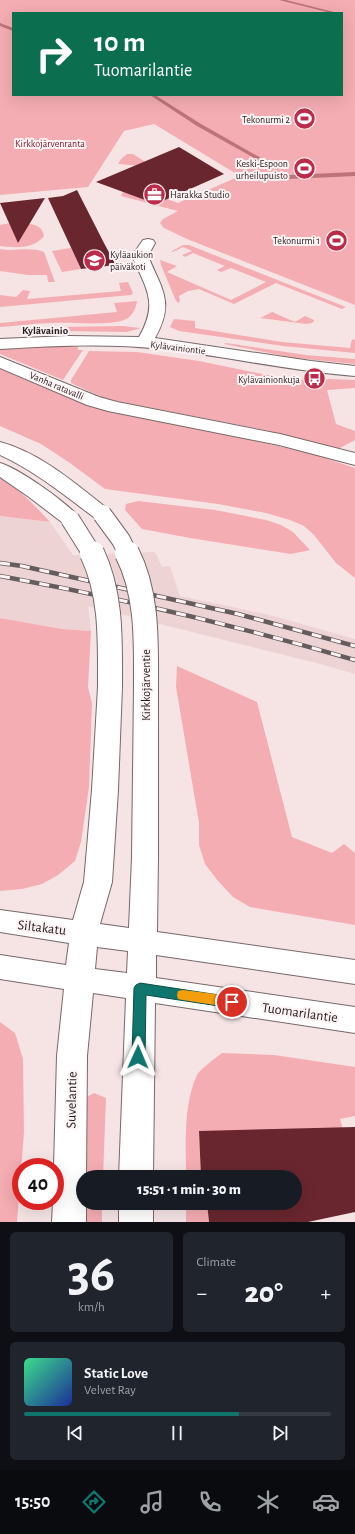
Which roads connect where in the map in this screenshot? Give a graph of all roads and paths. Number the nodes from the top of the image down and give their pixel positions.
1 (148, 243) dead end
2 (144, 342) junction
3 (0, 344) edge
4 (0, 362) edge
5 (355, 371) edge
6 (0, 448) edge
7 (355, 459) edge
8 (0, 469) edge
9 (0, 921) edge
10 (84, 932) junction
11 (142, 941) junction
12 (0, 967) edge
13 (355, 972) edge
14 (79, 979) junction
15 (140, 988) junction
16 (355, 1020) edge
17 (136, 1170) edge
18 (136, 1210) edge
19 (69, 1222) edge
20 (136, 1222) edge

1 - 2 main road
2 - 3 main road, Kylävainiontie
2 - 5 main road, Kylävainiontie
4 - 7 main road, Vanha ratavalli
6 - 11 main road, Kirkkojärventie, bridge
8 - 10 main road, bridge
9 - 10 main road, Siltakatu
10 - 11 main road
10 - 14 main road
11 - 13 main road
11 - 15 main road, Kirkkojärventie
12 - 14 main road
14 - 15 main road, Tuomarilantie
14 - 19 main road, Suvelantie
15 - 16 main road, Tuomarilantie
15 - 17 main road
18 - 20 main road

